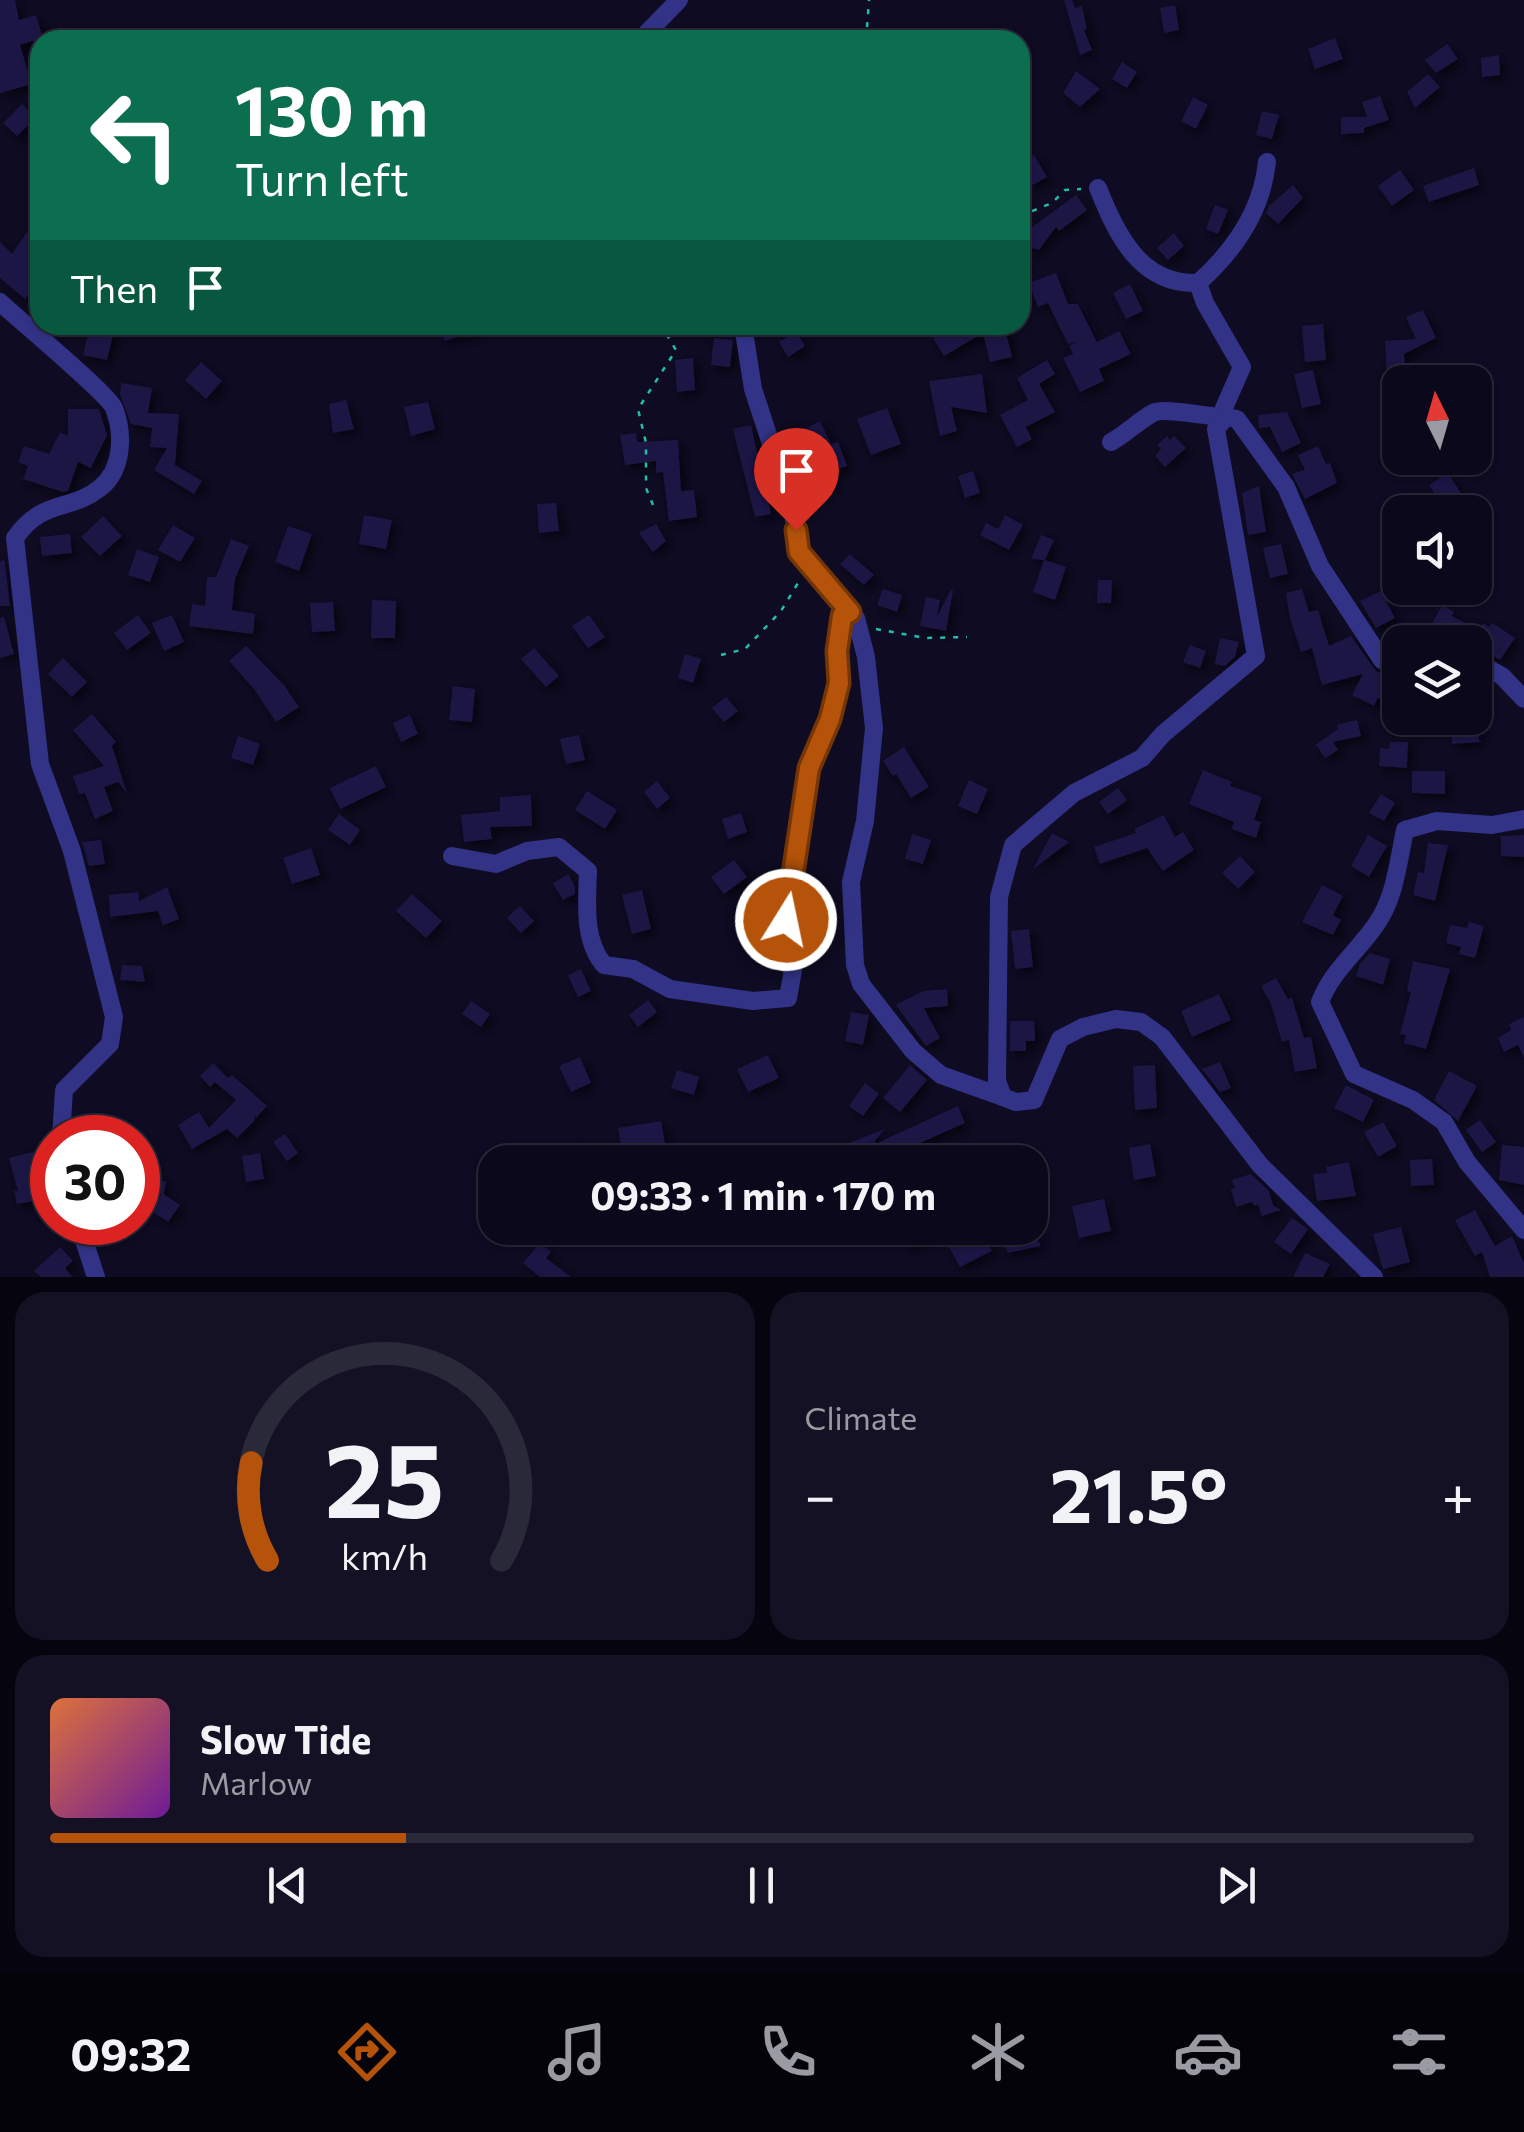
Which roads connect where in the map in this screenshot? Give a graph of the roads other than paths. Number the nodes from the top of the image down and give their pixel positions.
1 (679, 0) edge
2 (650, 30) edge
3 (1267, 162) dead end
4 (1098, 188) road end
5 (1198, 283) junction
6 (0, 302) edge
7 (30, 329) edge
8 (36, 335) edge
9 (744, 335) edge
10 (1226, 417) junction
11 (1111, 442) dead end
12 (850, 612) junction
13 (1382, 660) edge
14 (1492, 671) edge
15 (1524, 699) edge
16 (1524, 819) edge
17 (452, 856) dead end
18 (1003, 1096) junction
19 (62, 1115) edge
20 (1524, 1230) edge
21 (86, 1245) edge
22 (96, 1277) edge
23 (1374, 1277) edge

1 - 2 street
3 - 5 street
4 - 5 street
5 - 10 street
6 - 7 street
8 - 19 street
9 - 12 street
10 - 11 street
10 - 13 street
10 - 18 street
12 - 17 street
12 - 18 street
14 - 15 street
16 - 20 street
18 - 23 street
21 - 22 street

